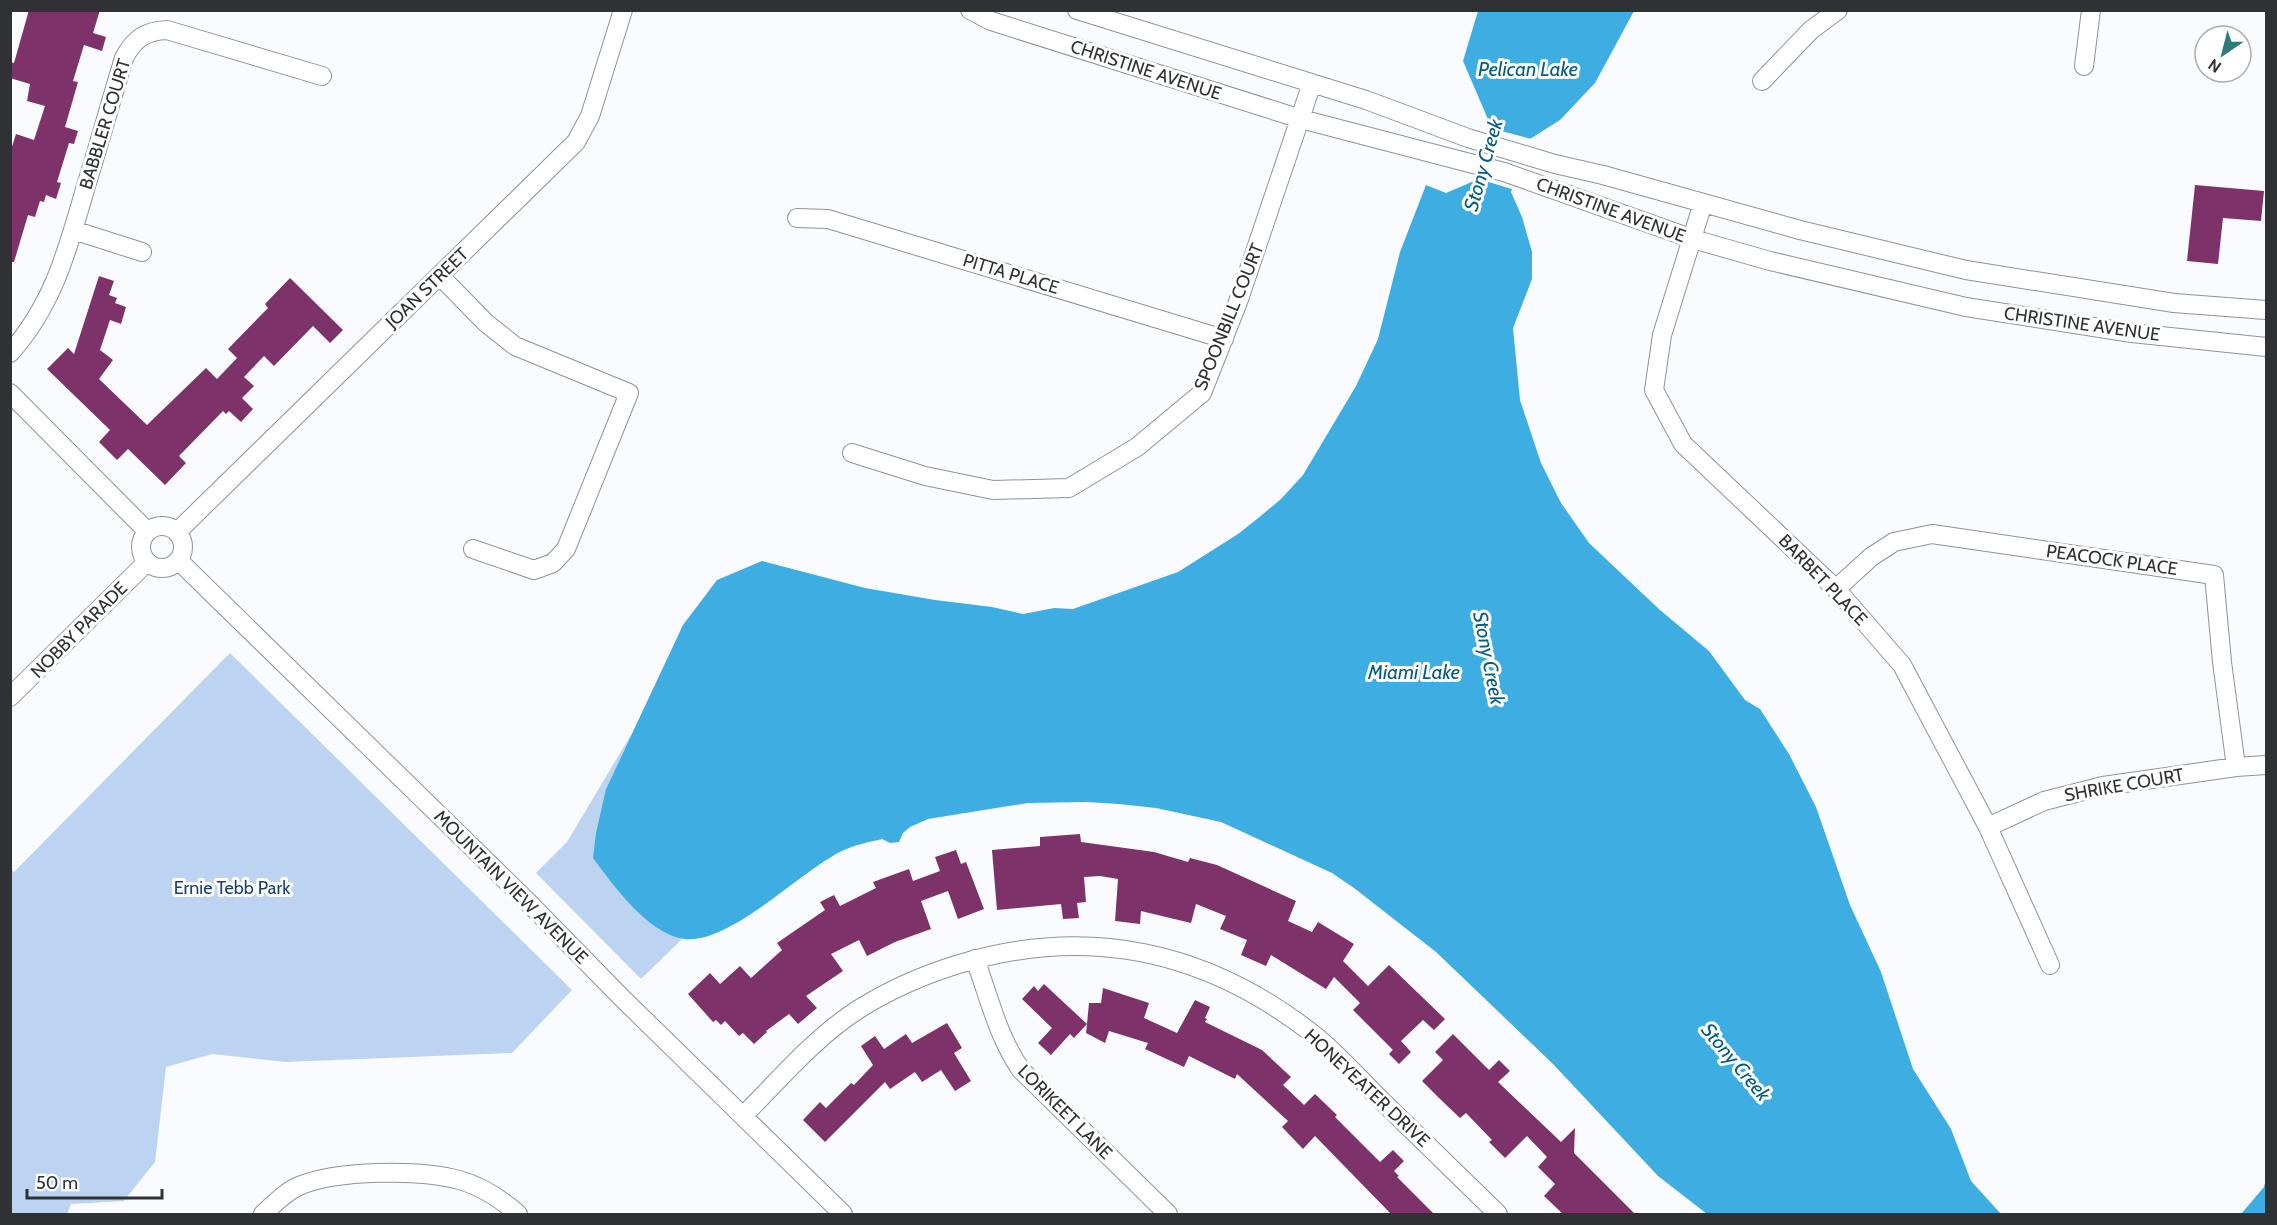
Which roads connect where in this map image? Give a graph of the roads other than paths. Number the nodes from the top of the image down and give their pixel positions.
1 (623, 10) edge
2 (970, 10) edge
3 (1077, 10) edge
4 (1838, 10) edge
5 (2091, 10) edge
6 (2084, 66) dead end
7 (322, 76) dead end
8 (1762, 81) dead end
9 (1312, 83) junction
10 (1301, 119) junction
11 (1702, 203) junction
12 (797, 218) dead end
13 (73, 230) junction
14 (1693, 239) junction
15 (142, 252) dead end
16 (440, 276) junction
17 (2266, 310) edge
18 (1224, 339) junction
19 (2266, 347) edge
20 (10, 353) edge
21 (10, 393) edge
22 (852, 453) dead end
23 (147, 531) junction
24 (177, 532) junction
25 (473, 549) dead end
26 (178, 560) junction
27 (147, 562) junction
28 (1836, 590) junction
29 (10, 697) edge
30 (2266, 765) edge
31 (2236, 767) junction
32 (1988, 827) junction
33 (975, 959) junction
34 (2050, 964) dead end
35 (743, 1116) junction
36 (263, 1215) edge
37 (518, 1215) edge
38 (843, 1215) edge
39 (1168, 1215) edge
40 (1498, 1215) edge

1 - 16 street, JOAN STREET
2 - 10 street, CHRISTINE AVENUE
3 - 9 street, CHRISTINE AVENUE
4 - 8 street
5 - 6 street
7 - 13 street, BABBLER COURT
9 - 10 street, SPOONBILL COURT
9 - 11 street, CHRISTINE AVENUE
10 - 14 street, CHRISTINE AVENUE
10 - 18 street, SPOONBILL COURT
11 - 14 street, BARBET PLACE
11 - 17 street, CHRISTINE AVENUE
12 - 18 street, PITTA PLACE
13 - 15 street
13 - 20 street, BABBLER COURT
14 - 19 street, CHRISTINE AVENUE
14 - 28 street, BARBET PLACE
16 - 24 street, JOAN STREET
16 - 25 street
18 - 22 street, SPOONBILL COURT
21 - 23 street
23 - 24 street
23 - 27 street
24 - 26 street
26 - 27 street
26 - 35 street, MOUNTAIN VIEW AVENUE
27 - 29 street, NOBBY PARADE
28 - 31 street, PEACOCK PLACE
28 - 32 street, BARBET PLACE
30 - 31 street, SHRIKE COURT
31 - 32 street, SHRIKE COURT
32 - 34 street, BARBET PLACE
33 - 35 street, HONEYEATER DRIVE
33 - 39 street, LORIKEET LANE
33 - 40 street, HONEYEATER DRIVE
35 - 38 street, MOUNTAIN VIEW AVENUE
36 - 37 street

